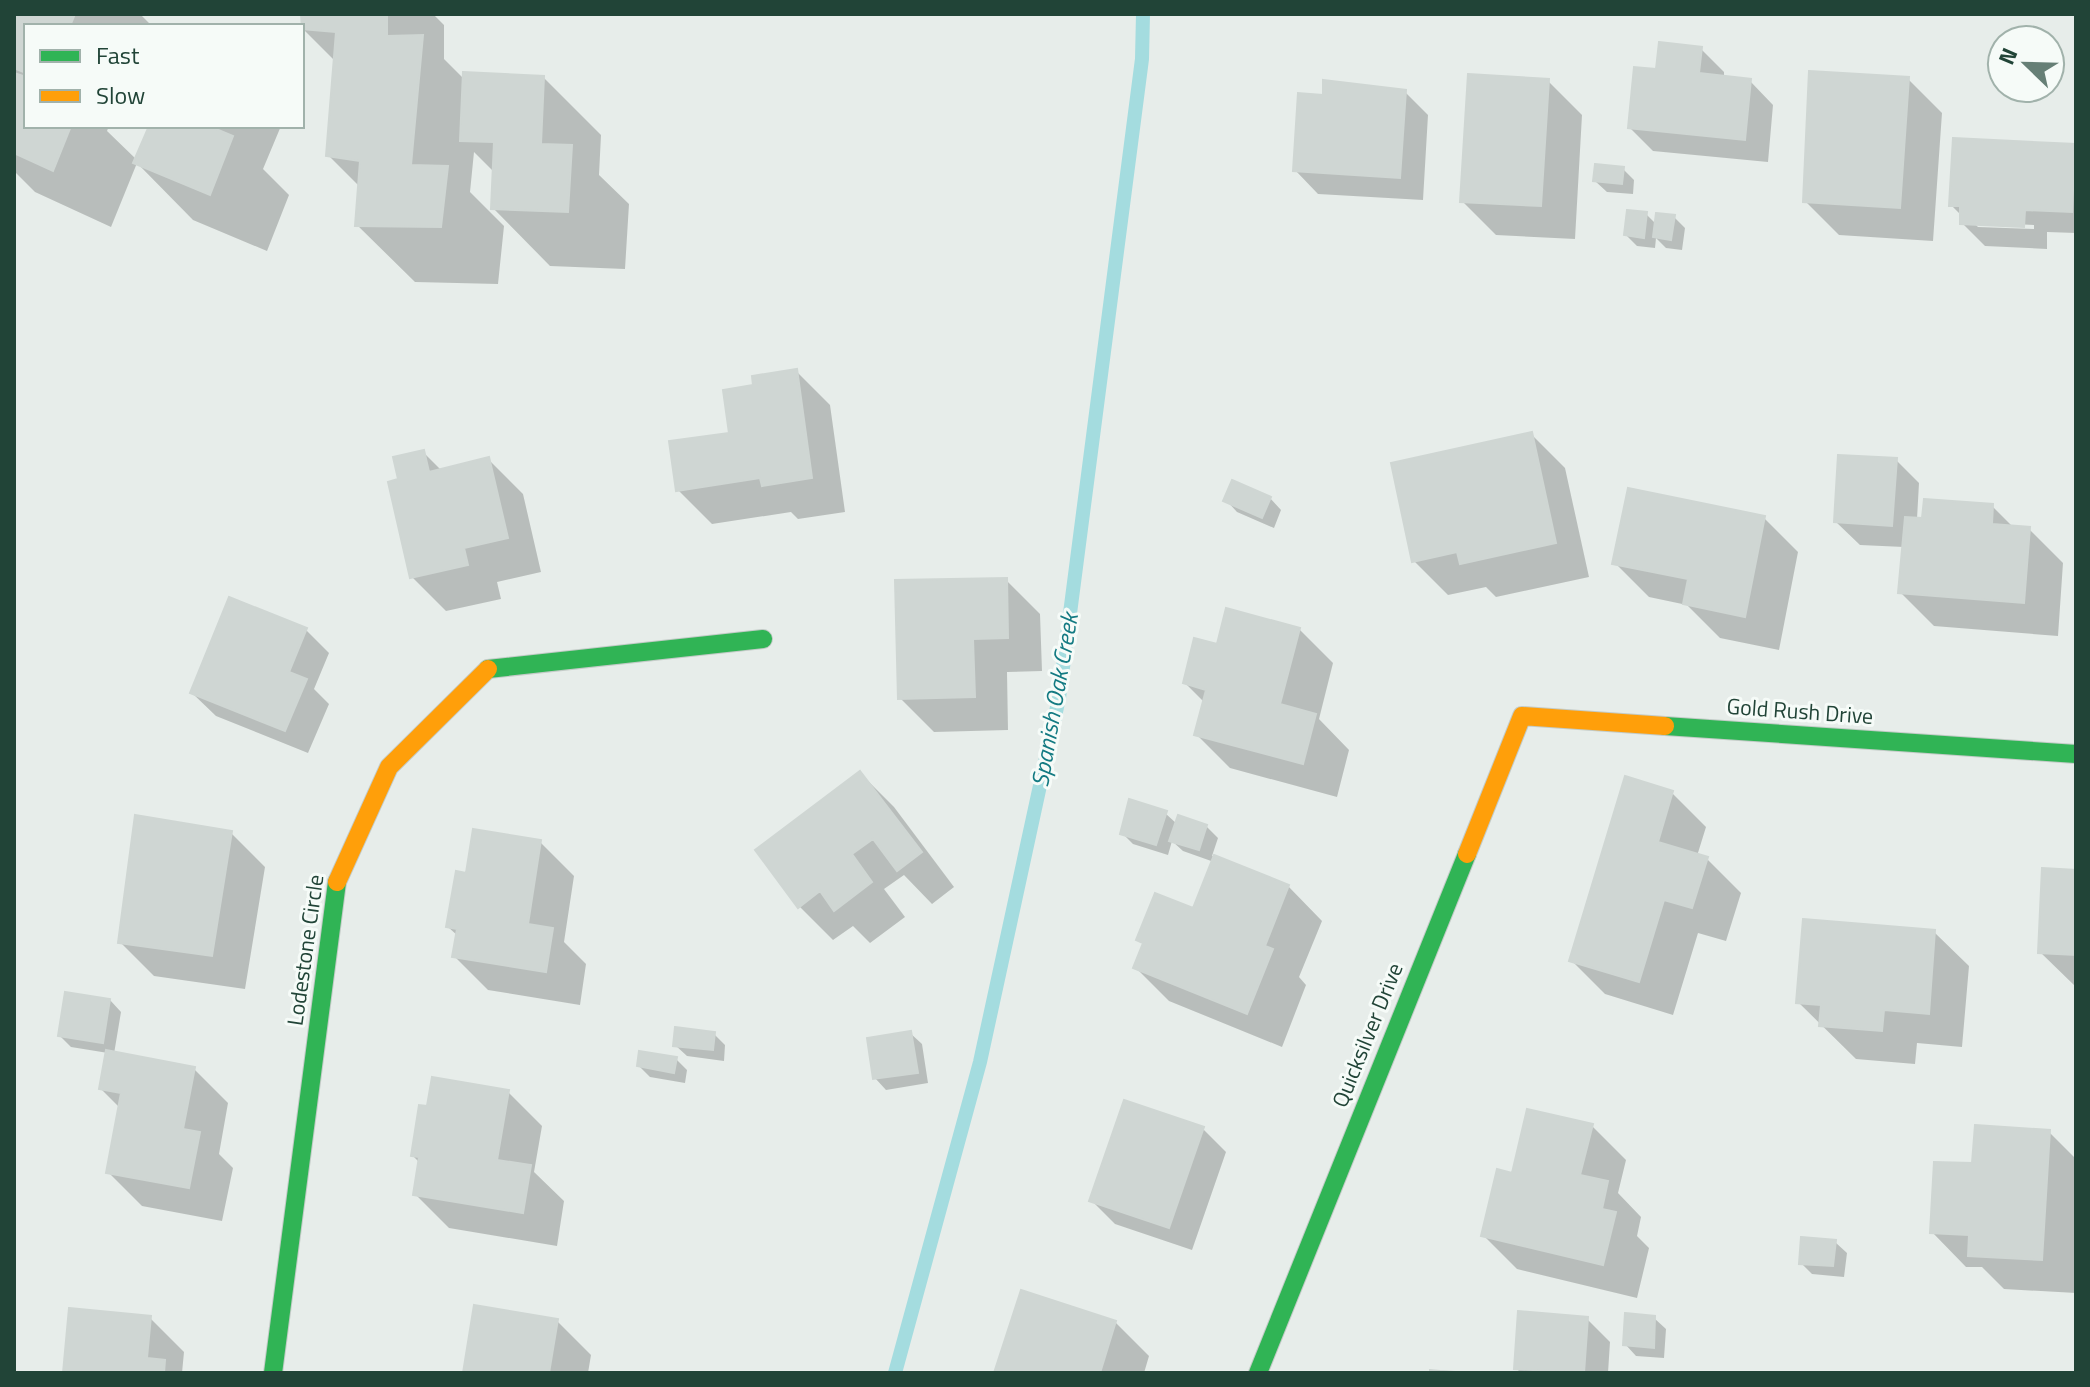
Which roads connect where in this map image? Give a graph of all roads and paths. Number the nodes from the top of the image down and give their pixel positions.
1 (763, 639) dead end
2 (1522, 716) joint
3 (2076, 754) edge
4 (273, 1373) edge
5 (1258, 1373) edge

1 - 4 street, Lodestone Circle
2 - 3 street, Gold Rush Drive
2 - 5 street, Quicksilver Drive

